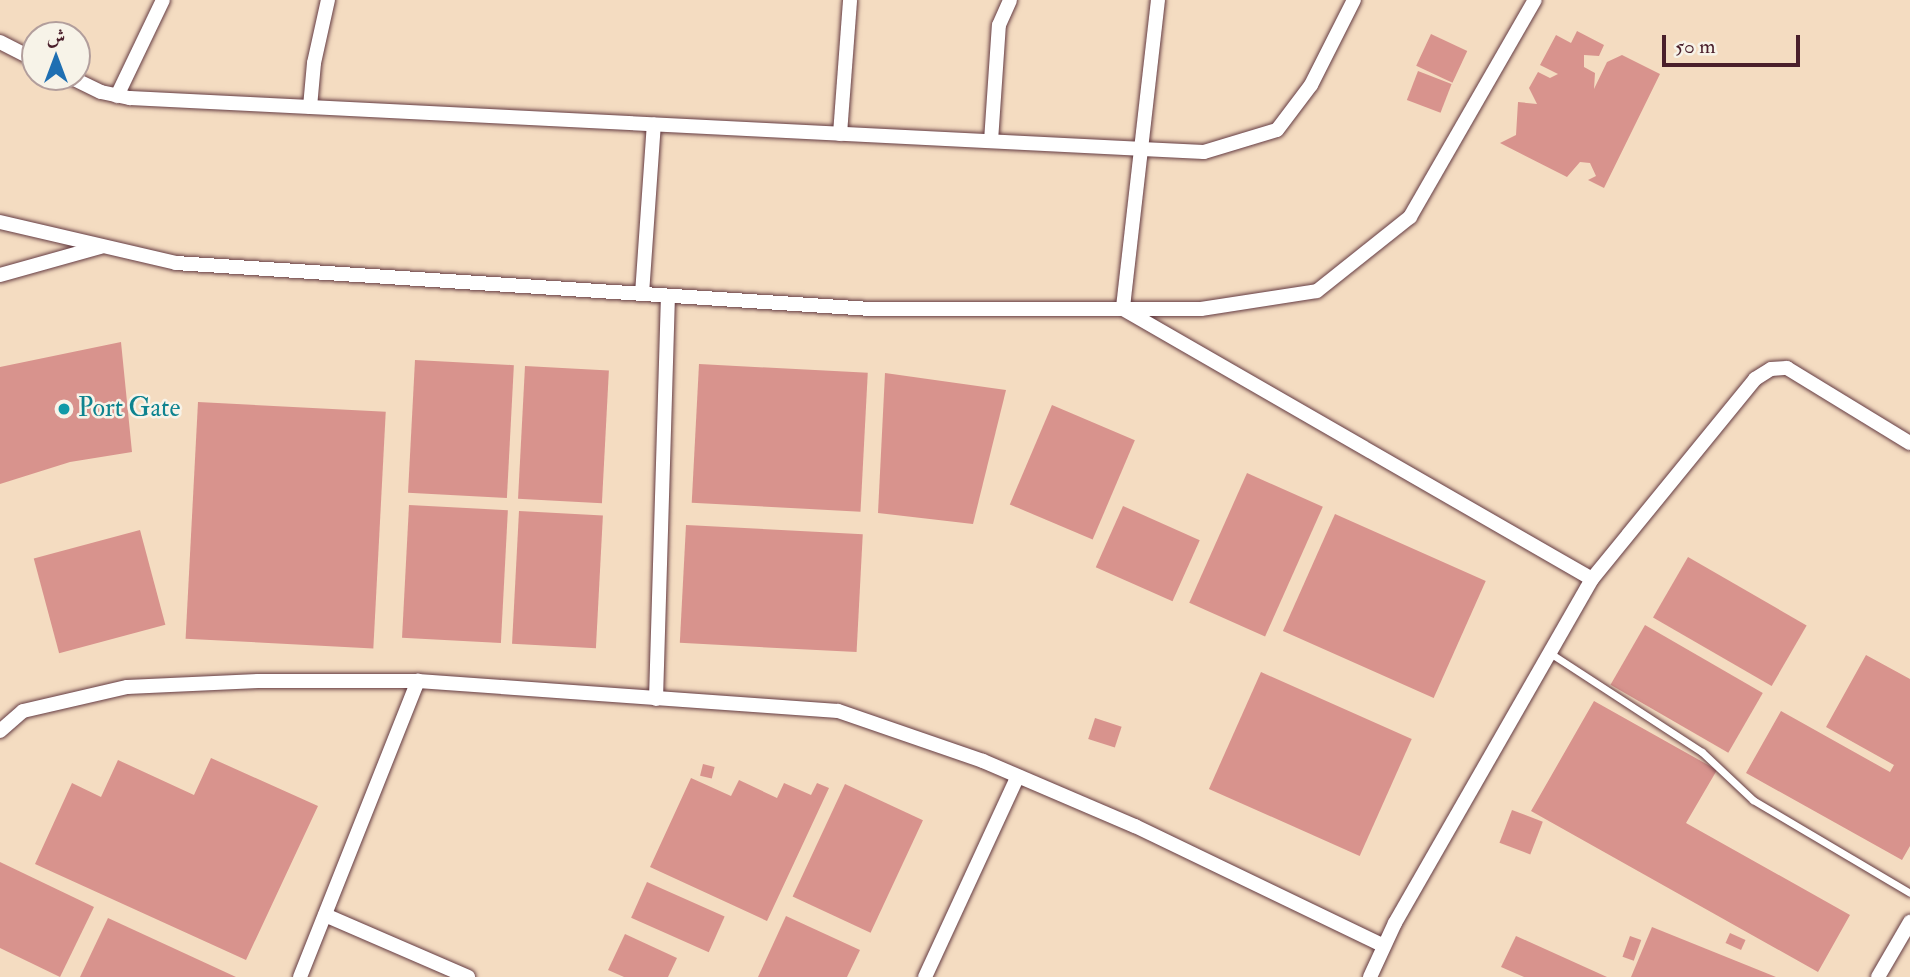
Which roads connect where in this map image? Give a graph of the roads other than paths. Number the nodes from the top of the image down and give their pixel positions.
1 (163, 0) edge
2 (328, 0) edge
3 (850, 0) edge
4 (1010, 0) edge
5 (1158, 0) edge
6 (1354, 0) edge
7 (1535, 0) edge
8 (0, 42) edge
9 (21, 53) edge
10 (91, 85) edge
11 (117, 96) junction
12 (310, 107) junction
13 (653, 124) junction
14 (840, 134) junction
15 (991, 141) junction
16 (1141, 149) junction
17 (0, 222) edge
18 (104, 246) junction
19 (0, 275) edge
20 (642, 294) junction
21 (668, 296) junction
22 (1123, 309) junction
23 (1910, 443) edge
24 (1592, 579) junction
25 (1549, 653) junction
26 (418, 681) junction
27 (656, 699) junction
28 (0, 731) edge
29 (1018, 776) junction
30 (1910, 893) edge
31 (325, 915) junction
32 (1910, 922) edge
33 (1384, 946) junction
34 (300, 977) edge
35 (468, 977) edge
36 (925, 977) edge
37 (1370, 977) edge
38 (1878, 977) edge

1 - 11 street
2 - 12 street
3 - 14 street
4 - 15 street
5 - 16 street
6 - 16 street
7 - 22 street
8 - 9 street
10 - 11 street
11 - 12 street
12 - 13 street
13 - 14 street
13 - 20 street
14 - 15 street
15 - 16 street
16 - 22 street
17 - 18 street
18 - 19 street
18 - 20 street
20 - 21 street
21 - 22 street
21 - 27 street
22 - 24 street
23 - 24 street
24 - 25 street
25 - 30 lane
25 - 33 street
26 - 27 street
26 - 28 street
26 - 31 street
27 - 29 street
29 - 33 street
29 - 36 street
31 - 34 street
31 - 35 street
32 - 38 street
33 - 37 street

